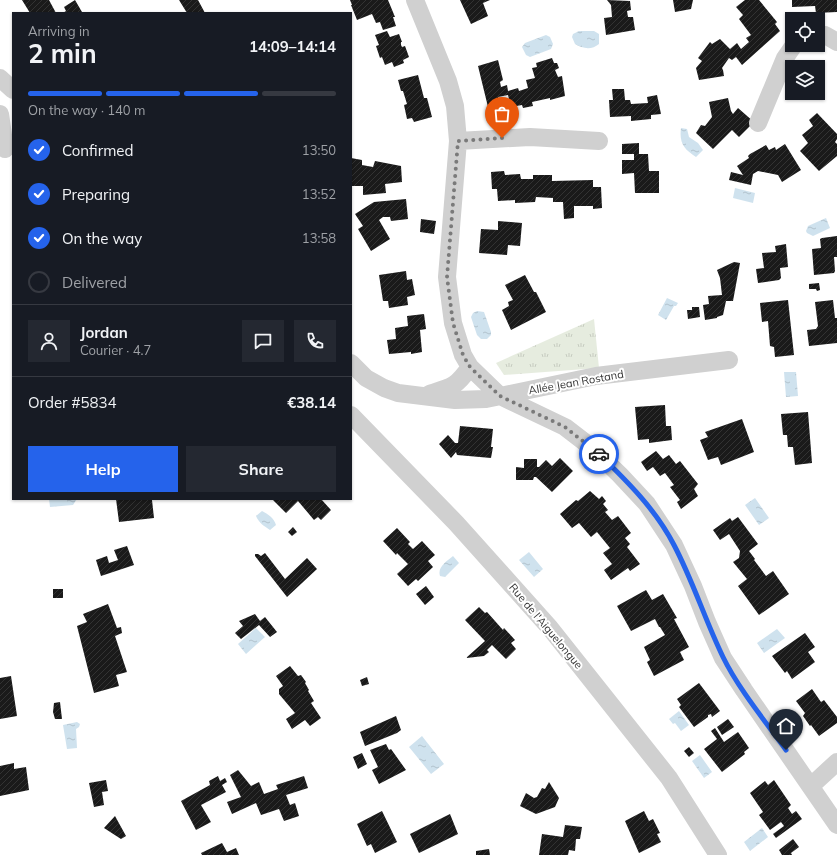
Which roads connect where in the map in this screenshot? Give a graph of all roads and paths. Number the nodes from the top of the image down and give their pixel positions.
1 (415, 0) edge
2 (825, 36) edge
3 (837, 42) edge
4 (789, 52) edge
5 (12, 107) edge
6 (0, 114) edge
7 (0, 117) edge
8 (758, 123) dead end
9 (458, 141) junction
10 (599, 141) dead end
11 (6, 149) edge
12 (729, 360) dead end
13 (352, 364) edge
14 (470, 367) junction
15 (423, 396) junction
16 (500, 396) junction
17 (352, 416) edge
18 (837, 762) edge
19 (811, 786) junction
20 (837, 824) edge
21 (718, 855) edge

1 - 9 street
2 - 3 street
4 - 8 street
5 - 7 street
6 - 7 street
7 - 11 street
9 - 10 street
9 - 14 street
12 - 16 street, Allée Jean Rostand
13 - 15 street, Allée Jean Rostand
14 - 15 street, Allée Jean Rostand
14 - 16 street
15 - 16 street, Allée Jean Rostand
16 - 19 street
17 - 21 street, Rue de l'Aiguelongue
18 - 19 street
19 - 20 street

